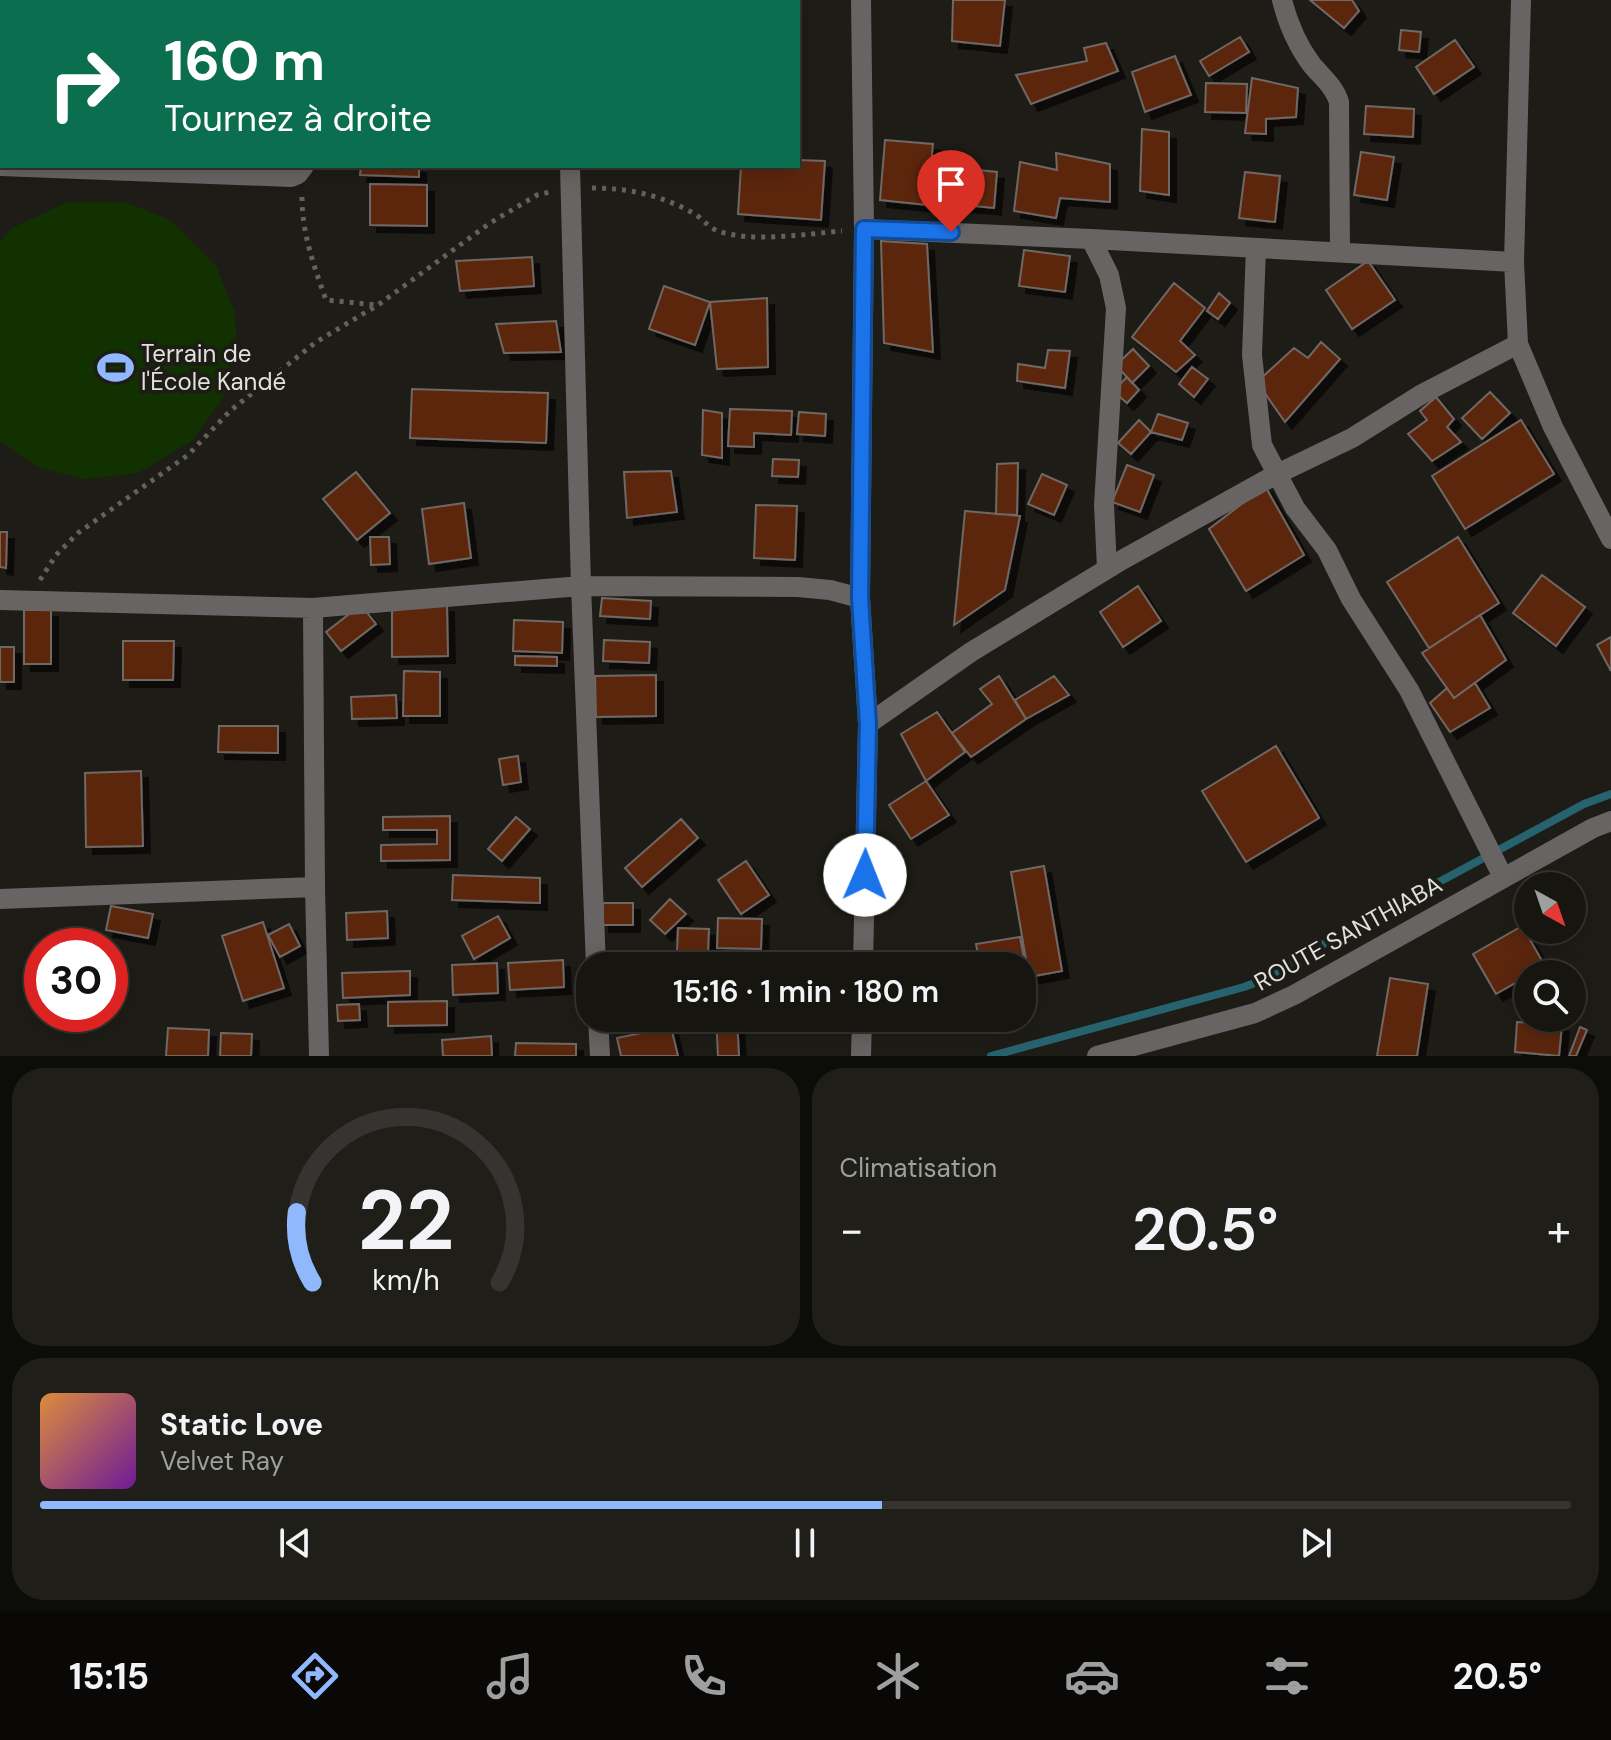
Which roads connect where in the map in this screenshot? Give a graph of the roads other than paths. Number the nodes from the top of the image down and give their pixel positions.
1 (861, 0) edge
2 (1282, 0) edge
3 (1521, 0) edge
4 (41, 168) edge
5 (570, 168) edge
6 (302, 169) edge
7 (864, 229) junction
8 (1091, 239) junction
9 (1256, 248) junction
10 (1340, 252) junction
11 (1514, 262) junction
12 (1518, 344) junction
13 (1275, 475) junction
14 (1611, 539) edge
15 (1107, 569) junction
16 (581, 586) junction
17 (860, 598) junction
18 (0, 600) edge
19 (313, 608) junction
20 (868, 724) junction
21 (1611, 821) edge
22 (1503, 877) junction
23 (315, 887) junction
24 (0, 899) edge
25 (595, 952) edge
26 (863, 952) edge
27 (599, 1032) edge
28 (862, 1032) edge
29 (1155, 1049) edge
30 (319, 1056) edge
31 (600, 1056) edge
32 (861, 1056) edge
33 (1097, 1056) edge

1 - 7 street
2 - 10 street
3 - 11 street
4 - 6 street
5 - 16 street
7 - 8 street
7 - 17 street
8 - 9 street
8 - 15 street
9 - 10 street
9 - 13 street
10 - 11 street
11 - 12 street
12 - 13 street
12 - 14 street
13 - 15 street
13 - 22 street
15 - 20 street
16 - 17 street
16 - 19 street
16 - 25 street
17 - 20 street
18 - 19 street
19 - 23 street
20 - 26 street
21 - 22 street, ROUTE SANTHIABA
22 - 29 street, ROUTE SANTHIABA
23 - 24 street
23 - 30 street
27 - 31 street
28 - 32 street
29 - 33 street, ROUTE SANTHIABA

